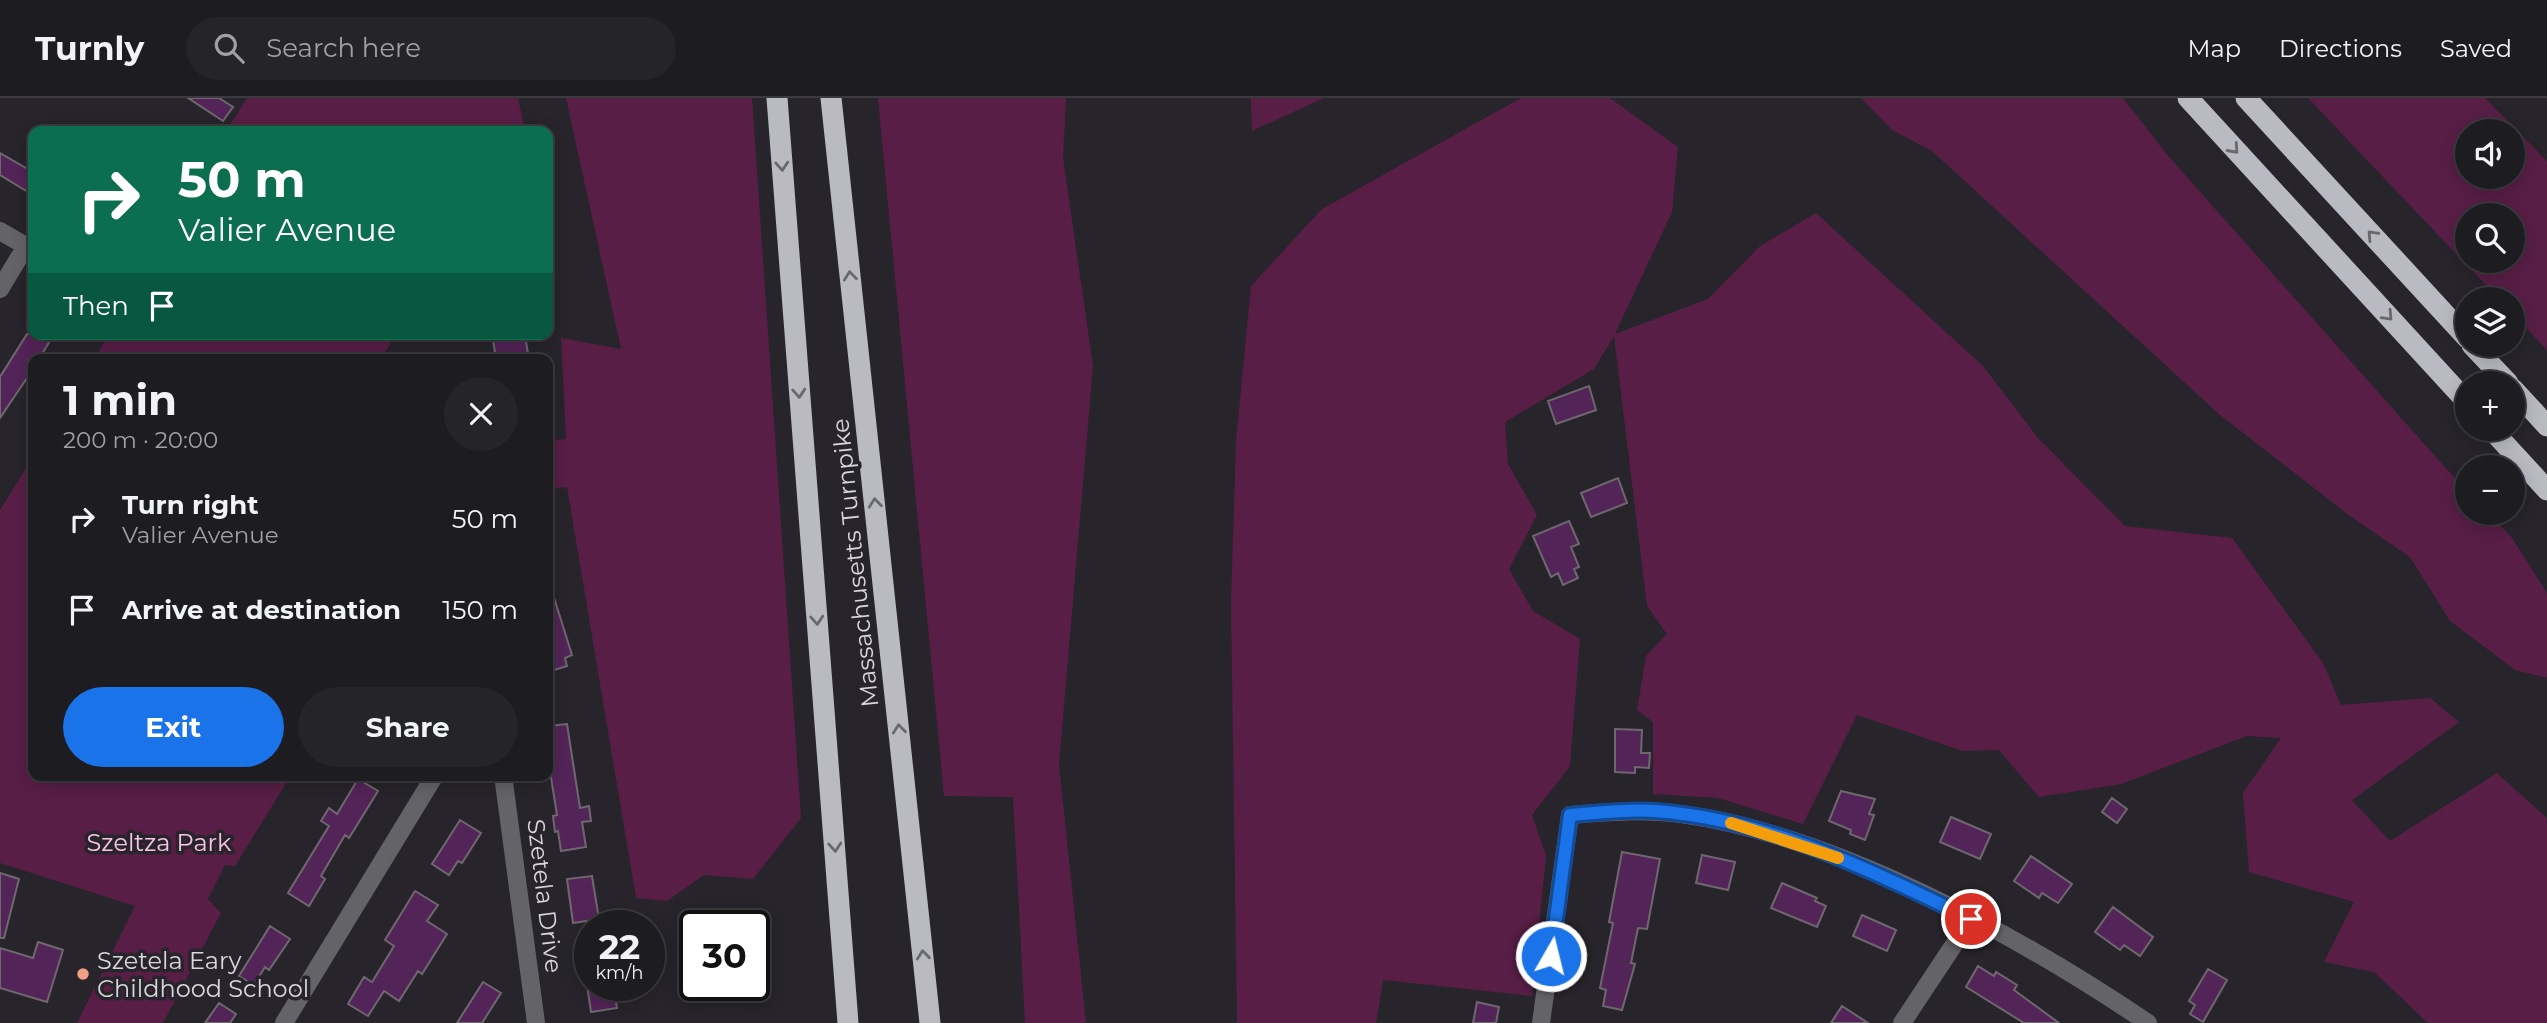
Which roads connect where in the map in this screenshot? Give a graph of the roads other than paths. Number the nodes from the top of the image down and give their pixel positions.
1 (777, 98) edge
2 (831, 98) edge
3 (2188, 98) edge
4 (2246, 98) edge
5 (0, 231) edge
6 (28, 248) edge
7 (28, 252) edge
8 (0, 289) edge
9 (2455, 325) edge
10 (2484, 357) edge
11 (2497, 371) edge
12 (2455, 389) edge
13 (2525, 402) edge
14 (2547, 426) edge
15 (2502, 441) edge
16 (2547, 489) edge
17 (431, 781) edge
18 (504, 781) edge
19 (1971, 919) junction
20 (284, 1023) edge
21 (536, 1023) edge
22 (848, 1023) edge
23 (930, 1023) edge
24 (1541, 1023) edge
25 (1902, 1023) edge
26 (2148, 1023) edge

1 -> 22 highway, Massachusetts Turnpike
23 -> 2 highway, Massachusetts Turnpike
3 -> 12 highway
9 -> 4 highway
5 - 6 street
7 - 8 street
10 - 11 highway
13 - 14 highway
15 - 16 highway
17 - 20 street
18 - 21 street, Szetela Drive
19 - 24 street
19 - 25 street
19 - 26 street

